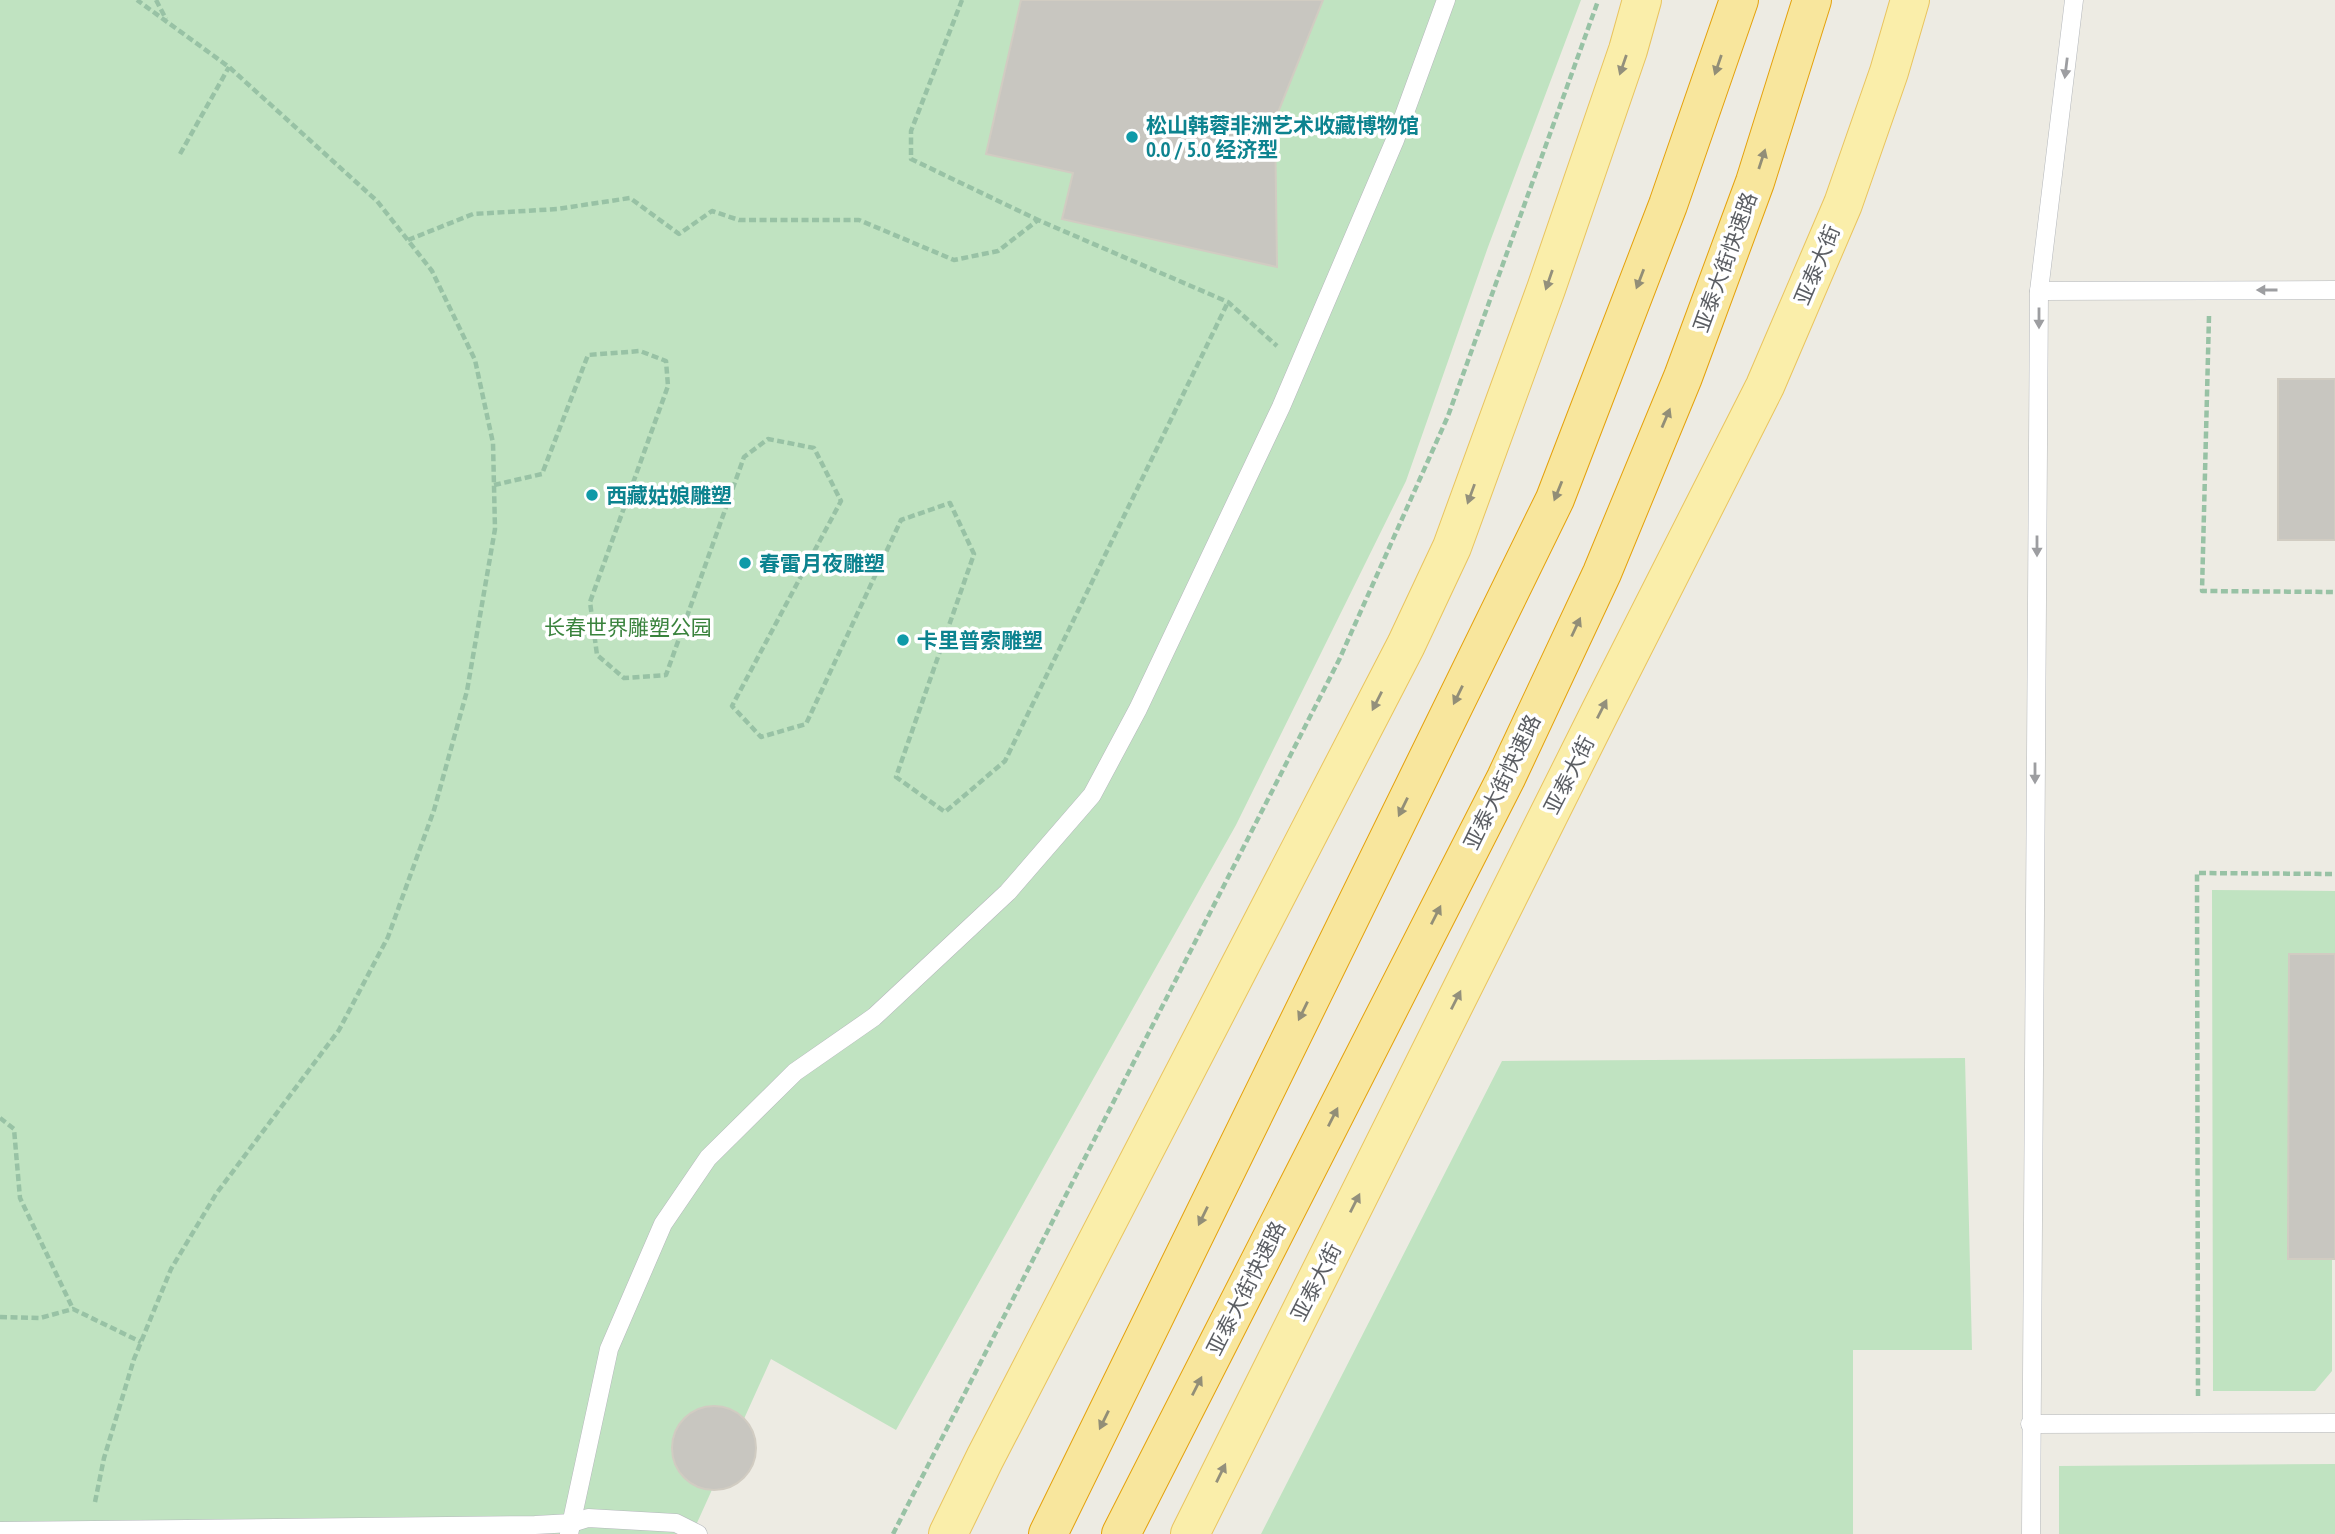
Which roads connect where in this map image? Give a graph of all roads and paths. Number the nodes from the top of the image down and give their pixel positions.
1 (137, 0) edge
2 (156, 0) edge
3 (962, 0) edge
4 (1446, 0) edge
5 (1599, 0) edge
6 (1642, 0) edge
7 (1739, 0) edge
8 (1812, 0) edge
9 (1910, 0) edge
10 (2074, 0) edge
11 (166, 20) junction
12 (229, 67) junction
13 (180, 154) dead end
14 (1038, 220) junction
15 (408, 240) junction
16 (2039, 290) junction
17 (2210, 290) junction
18 (2335, 290) edge
19 (1228, 302) junction
20 (1299, 366) junction
21 (494, 485) junction
22 (2335, 592) edge
23 (2335, 874) edge
24 (0, 1118) edge
25 (73, 1309) junction
26 (0, 1317) edge
27 (141, 1342) junction
28 (2199, 1423) junction
29 (2335, 1423) edge
30 (2030, 1424) junction
31 (570, 1528) edge
32 (0, 1531) edge
33 (89, 1532) junction
34 (698, 1534) edge
35 (893, 1534) edge
36 (948, 1534) edge
37 (1048, 1534) edge
38 (1121, 1534) edge
39 (1190, 1534) edge
40 (2031, 1534) edge

1 - 11 path
2 - 11 path
3 - 14 path
4 - 20 lane
5 - 35 path
6 -> 36 main road
7 -> 37 highway
38 -> 8 highway, 亚泰大街快速路
39 -> 9 main road, 亚泰大街
10 -> 16 lane
11 - 12 path
12 - 13 path
12 - 15 path
14 - 15 path
14 - 19 path
15 - 21 path
16 - 17 lane
16 -> 30 lane
18 -> 17 lane
17 - 22 path
19 - 20 path
19 - 21 path
20 - 31 lane
21 - 27 path
23 - 28 path
24 - 25 path
25 - 26 path
25 - 27 path
27 - 33 path
28 - 29 lane
28 - 30 lane
30 - 40 lane
31 - 33 lane
31 - 34 lane
32 - 33 lane

